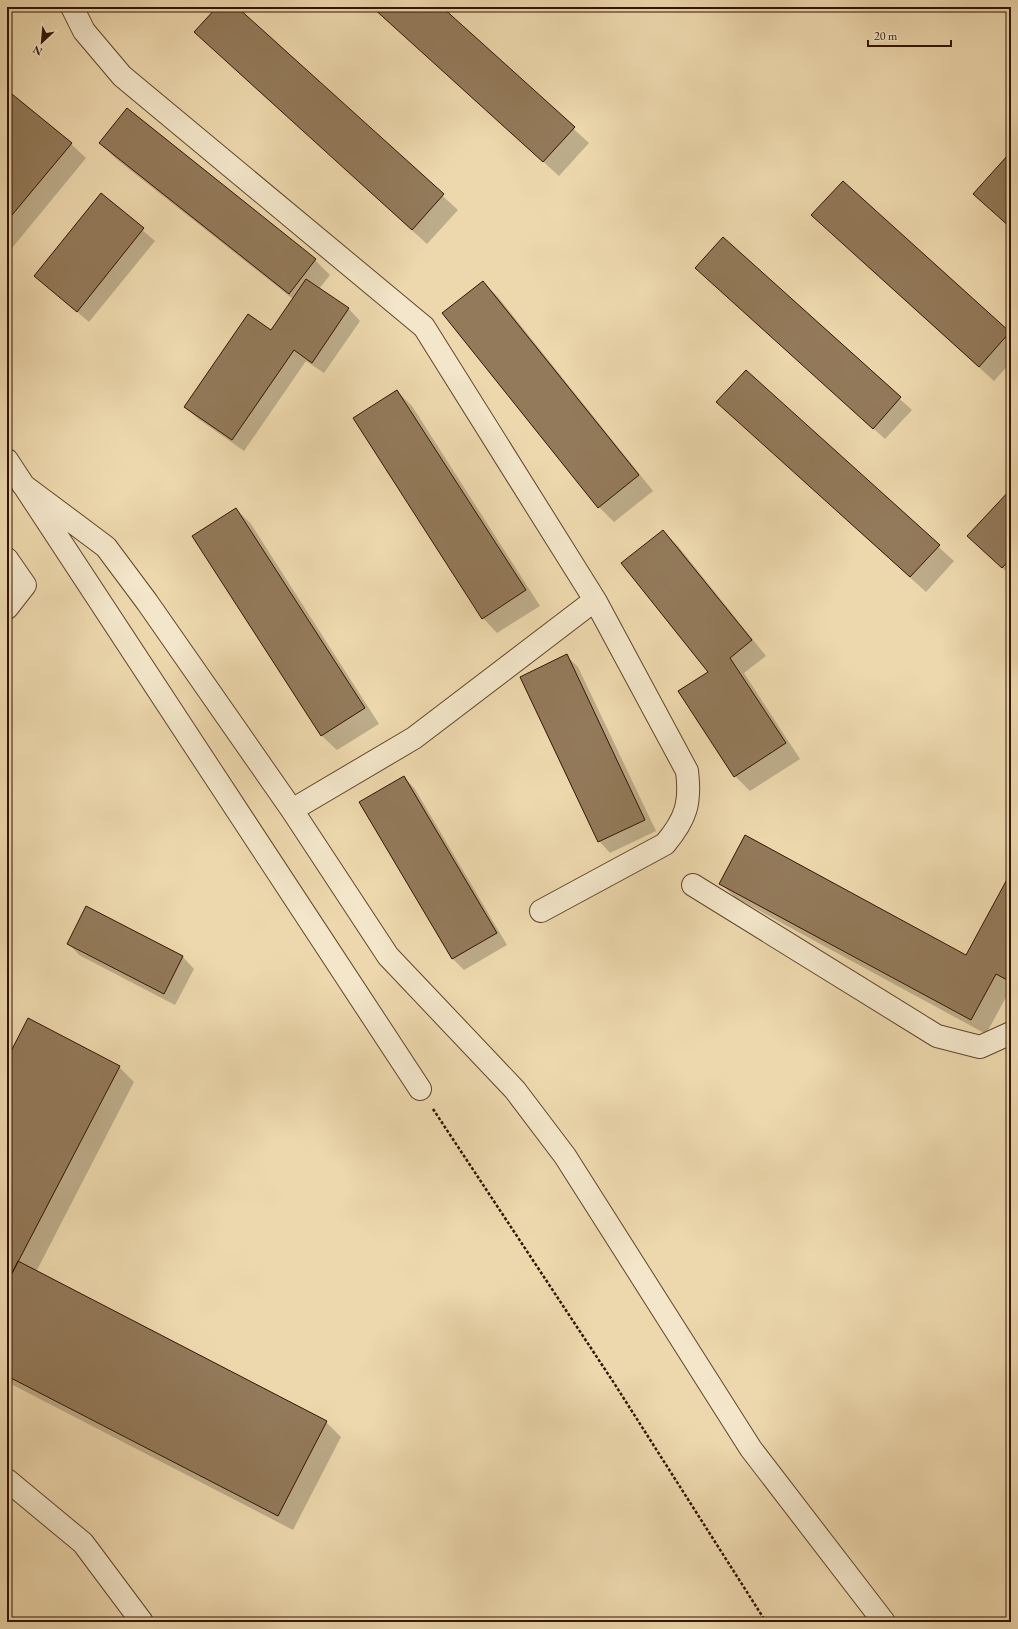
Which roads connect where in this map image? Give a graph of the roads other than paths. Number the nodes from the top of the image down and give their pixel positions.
1 (72, 7) edge
2 (7, 460) edge
3 (23, 485) junction
4 (7, 559) edge
5 (595, 600) junction
6 (7, 608) edge
7 (292, 810) junction
8 (693, 885) dead end
9 (541, 912) dead end
10 (1011, 1033) edge
11 (420, 1089) road end
12 (7, 1480) edge
13 (142, 1622) edge
14 (884, 1622) edge

1 - 5 street
2 - 3 street
3 - 7 street
3 - 11 street
4 - 6 street
5 - 7 street
5 - 9 street
7 - 14 street
8 - 10 street
12 - 13 street

